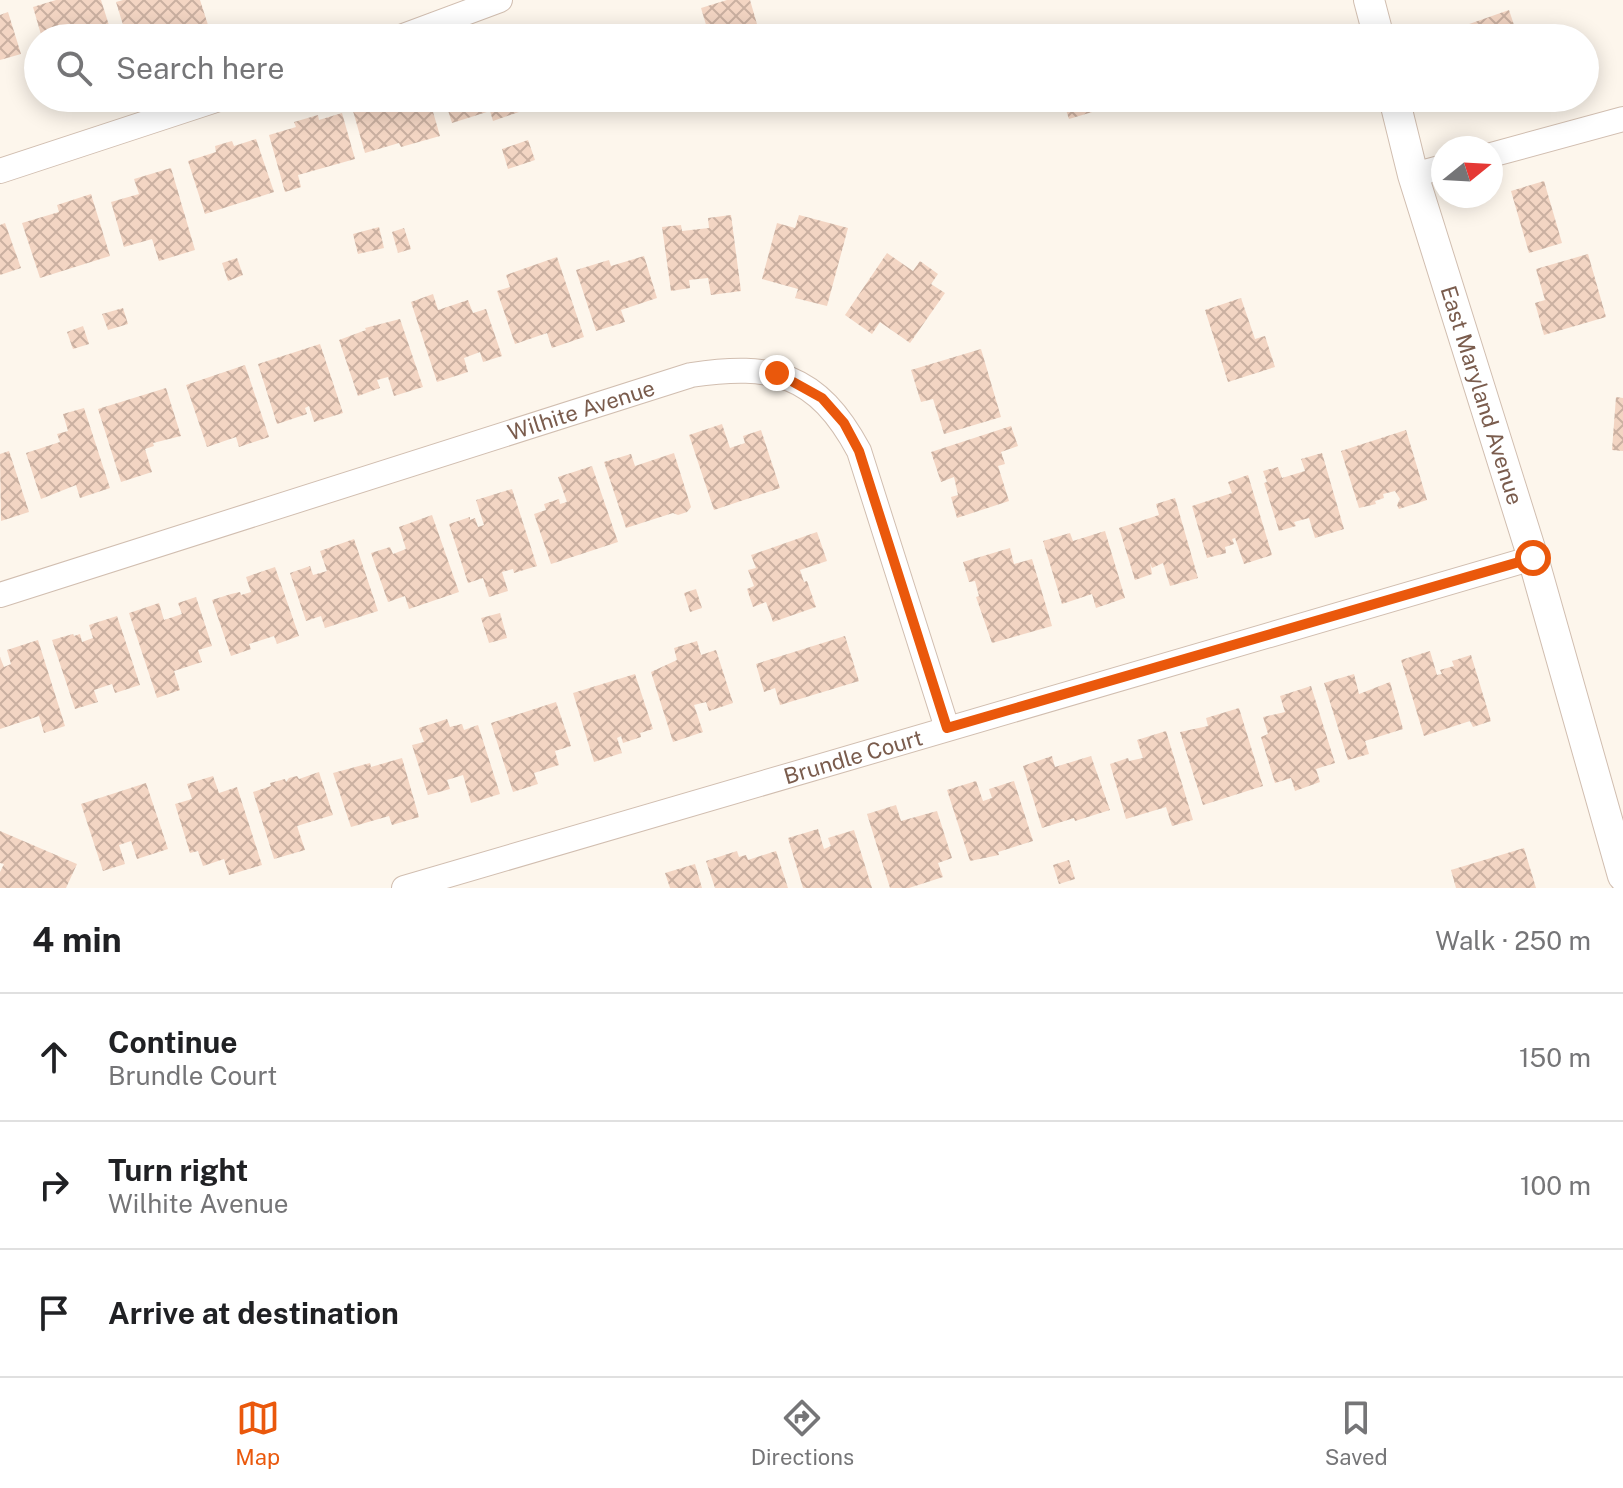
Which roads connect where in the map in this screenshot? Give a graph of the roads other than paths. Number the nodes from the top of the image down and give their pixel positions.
1 (500, 0) edge
2 (1369, 0) edge
3 (436, 24) edge
4 (1375, 24) edge
5 (179, 112) edge
6 (1397, 112) edge
7 (1623, 119) edge
8 (1503, 152) edge
9 (1431, 170) edge
10 (0, 171) edge
11 (1413, 175) junction
12 (1533, 558) junction
13 (0, 595) edge
14 (947, 728) junction
15 (1623, 876) edge
16 (404, 888) edge

1 - 3 street
2 - 4 street
5 - 10 street
6 - 11 street, East Maryland Avenue
7 - 8 street
9 - 11 street
11 - 12 street, East Maryland Avenue
12 - 14 street, Brundle Court
12 - 15 street, East Maryland Avenue
13 - 14 street, Wilhite Avenue
14 - 16 street, Brundle Court

